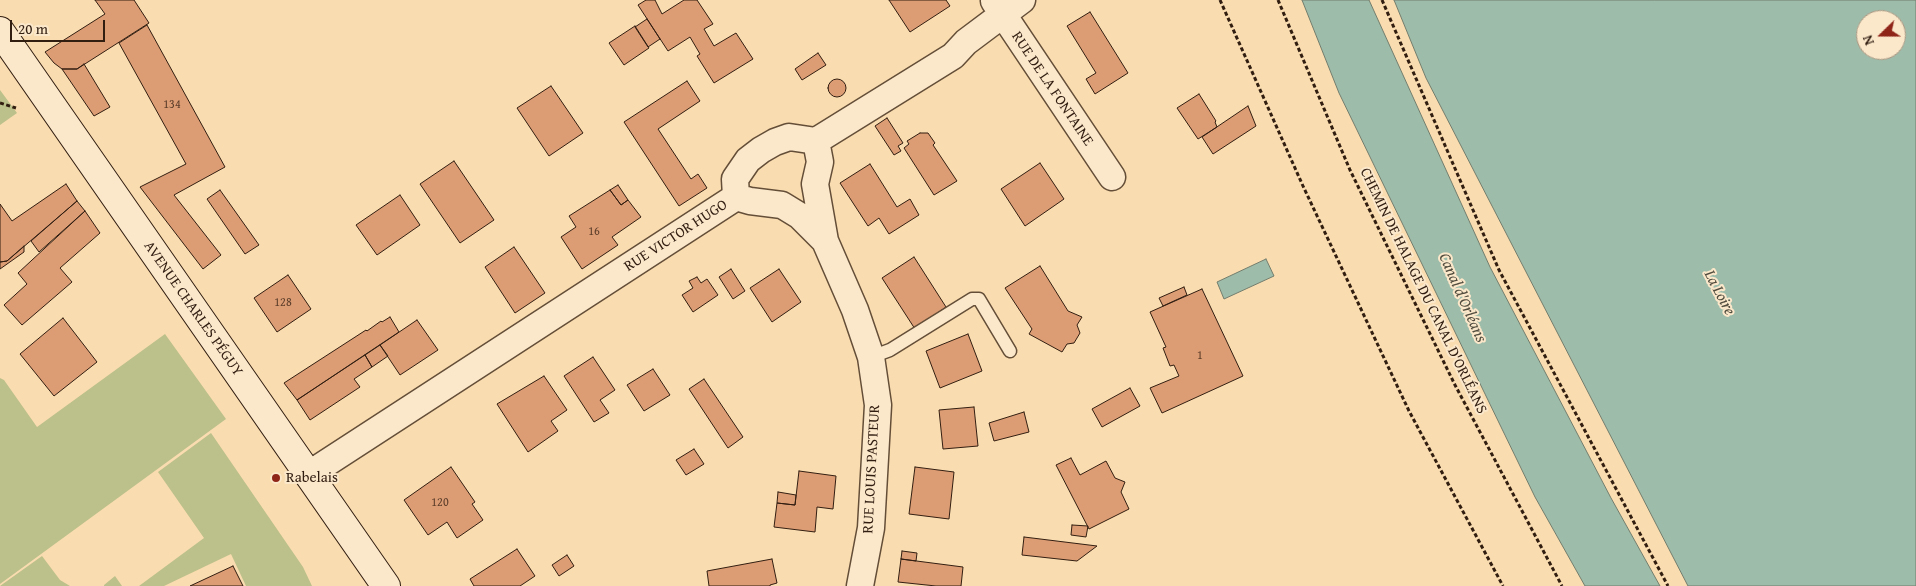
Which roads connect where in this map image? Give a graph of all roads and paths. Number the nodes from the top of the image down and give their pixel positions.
1 (1220, 0) edge
2 (1278, 0) edge
3 (1382, 0) edge
4 (1006, 5) edge
5 (0, 31) edge
6 (816, 141) junction
7 (1112, 177) dead end
8 (736, 197) junction
9 (825, 241) junction
10 (1010, 351) dead end
11 (871, 357) junction
12 (308, 475) junction
13 (386, 586) edge
14 (860, 586) edge
15 (1503, 586) edge
16 (1562, 586) edge
17 (1668, 586) edge

1 - 15 path
2 - 16 path, CHEMIN DE HALAGE DU CANAL D'ORLÉANS
3 - 17 path
4 - 6 street
4 - 7 street, RUE DE LA FONTAINE
5 - 12 main road, AVENUE CHARLES PÉGUY
6 - 8 street, RUE VICTOR HUGO
6 - 9 street, RUE LOUIS PASTEUR
8 - 9 street, RUE LOUIS PASTEUR
8 - 12 street, RUE VICTOR HUGO
9 - 11 street, RUE LOUIS PASTEUR
10 - 11 lane
11 - 14 street, RUE LOUIS PASTEUR
12 - 13 main road, AVENUE CHARLES PÉGUY

